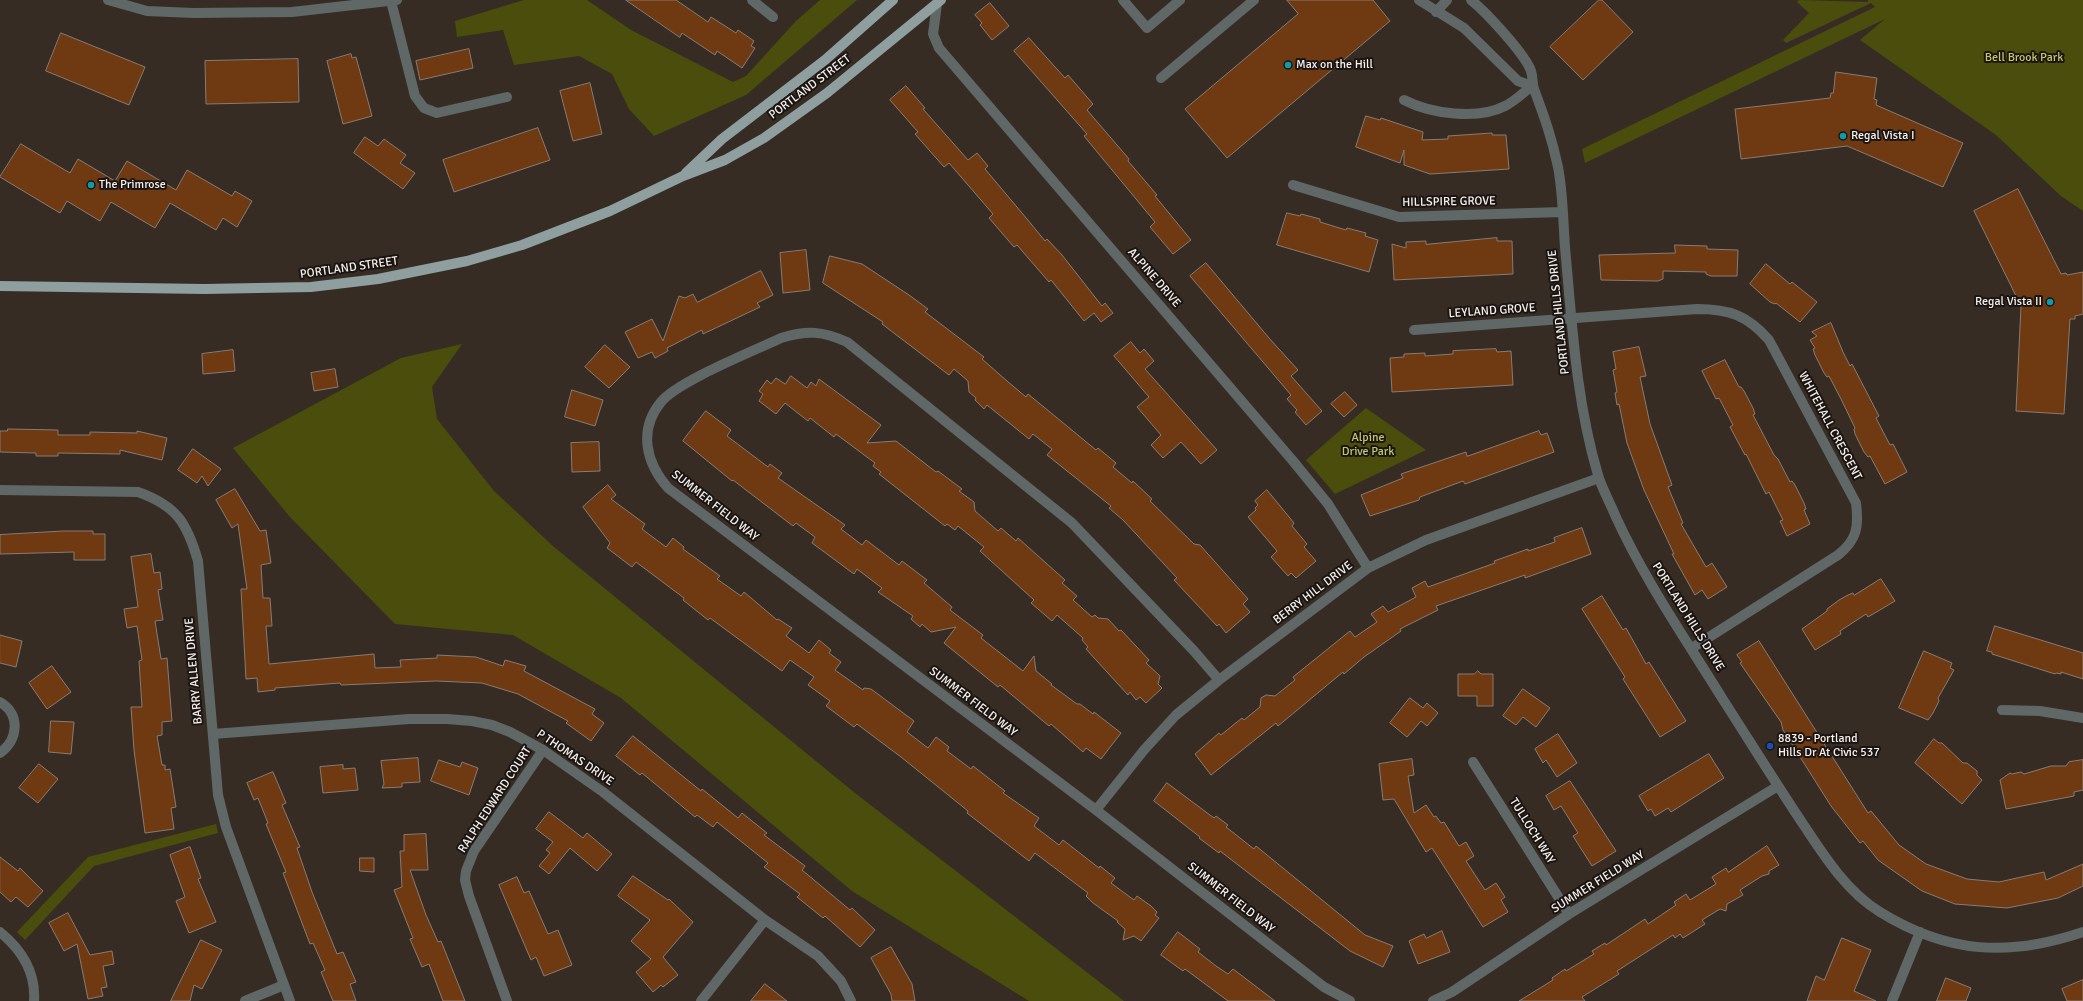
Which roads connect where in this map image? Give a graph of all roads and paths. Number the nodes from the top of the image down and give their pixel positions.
1 (108, 0) edge
2 (752, 0) edge
3 (892, 0) edge
4 (1123, 0) edge
5 (1180, 0) edge
6 (1254, 0) edge
7 (1419, 0) edge
8 (1447, 0) edge
9 (1471, 0) edge
10 (394, 1) edge
11 (939, 2) edge
12 (1436, 12) junction
13 (773, 17) dead end
14 (1161, 78) dead end
15 (1532, 86) junction
16 (507, 97) dead end
17 (1404, 100) dead end
18 (683, 176) junction
19 (1293, 185) dead end
20 (1562, 212) junction
21 (0, 286) edge
22 (1572, 318) junction
23 (1414, 330) dead end
24 (1599, 478) junction
25 (0, 490) edge
26 (1368, 568) junction
27 (1692, 648) junction
28 (1219, 680) junction
29 (0, 702) edge
30 (2002, 710) dead end
31 (2083, 718) edge
32 (213, 734) junction
33 (543, 750) junction
34 (0, 753) edge
35 (1473, 762) dead end
36 (1778, 786) junction
37 (1096, 810) junction
38 (1570, 914) junction
39 (765, 920) junction
40 (0, 932) edge
41 (1920, 932) junction
42 (2083, 932) edge
43 (284, 985) junction
44 (34, 1001) edge
45 (245, 1001) edge
46 (290, 1001) edge
47 (507, 1001) edge
48 (701, 1001) edge
49 (851, 1001) edge
50 (1350, 1001) edge
51 (1433, 1001) edge
52 (1892, 1001) edge

1 - 10 street
2 - 13 street
3 - 18 main road, PORTLAND STREET
4 - 5 street
6 - 14 street
7 - 12 street
8 - 12 street
9 - 15 street, PORTLAND HILLS DRIVE
10 - 16 street
11 - 18 main road, PORTLAND STREET
11 - 26 street, ALPINE DRIVE
12 - 15 street
15 - 17 street
15 - 20 street, PORTLAND HILLS DRIVE
18 - 21 main road, PORTLAND STREET
19 - 20 street, HILLSPIRE GROVE
20 - 22 street, PORTLAND HILLS DRIVE
22 - 23 street, LEYLAND GROVE
22 - 24 street, PORTLAND HILLS DRIVE
22 - 27 street, WHITEHALL CRESCENT
24 - 26 street, BERRY HILL DRIVE
24 - 27 street, PORTLAND HILLS DRIVE
25 - 32 street, BARRY ALLEN DRIVE
26 - 28 street, BERRY HILL DRIVE
27 - 36 street, PORTLAND HILLS DRIVE
28 - 37 street, BERRY HILL DRIVE
28 - 37 street, SUMMER FIELD WAY
29 - 34 street
30 - 31 street
32 - 33 street, P THOMAS DRIVE
32 - 43 street, BARRY ALLEN DRIVE
33 - 39 street, P THOMAS DRIVE
33 - 47 street, RALPH EDWARD COURT
35 - 38 street, TULLOCH WAY
36 - 38 street, SUMMER FIELD WAY
36 - 41 street, PORTLAND HILLS DRIVE
37 - 50 street, SUMMER FIELD WAY
38 - 51 street, SUMMER FIELD WAY
39 - 48 street
39 - 49 street, P THOMAS DRIVE
40 - 44 street
41 - 42 street, PORTLAND HILLS DRIVE
41 - 52 street
43 - 45 street
43 - 46 street, BARRY ALLEN DRIVE

